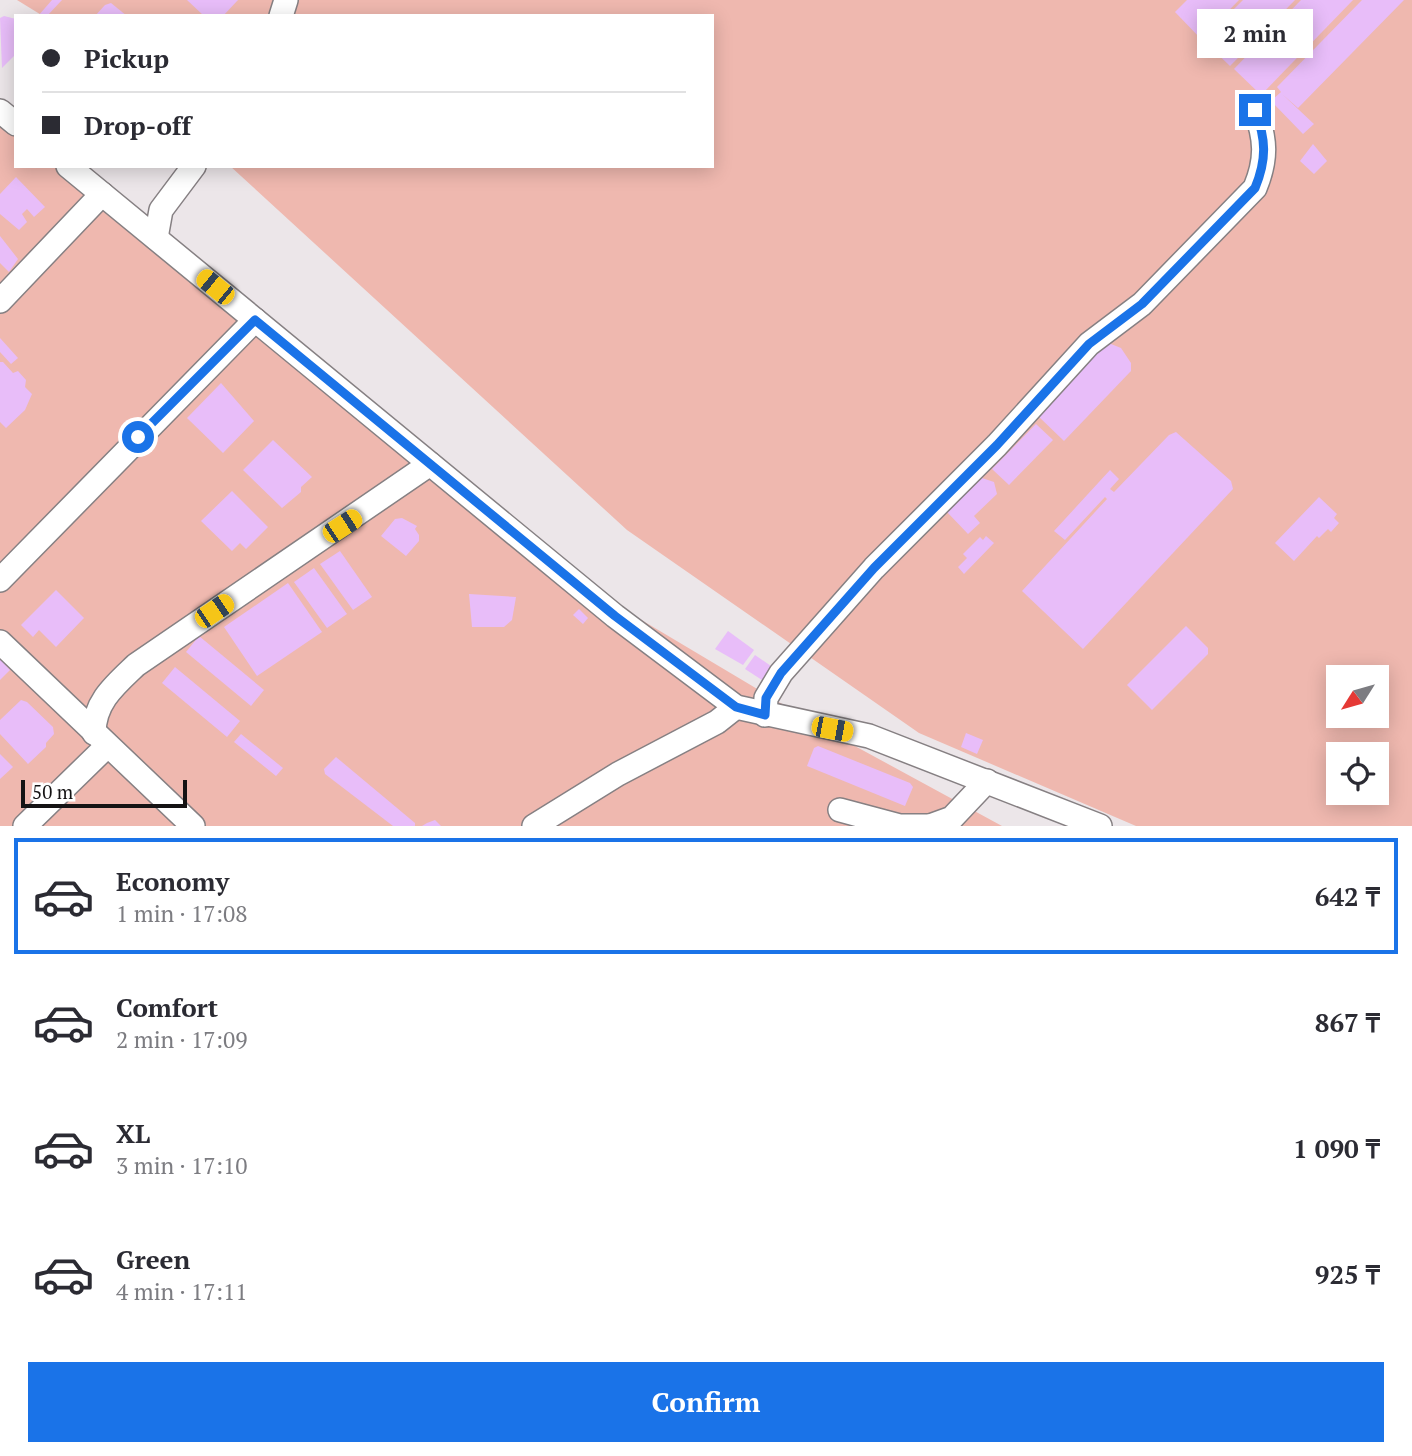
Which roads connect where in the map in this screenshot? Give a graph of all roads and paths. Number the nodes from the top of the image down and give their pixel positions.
1 (1255, 110) dead end
2 (0, 111) edge
3 (14, 122) edge
4 (70, 168) edge
5 (192, 168) edge
6 (102, 194) junction
7 (156, 238) junction
8 (0, 301) edge
9 (255, 320) junction
10 (430, 464) junction
11 (0, 580) edge
12 (0, 642) edge
13 (736, 707) junction
14 (765, 715) junction
15 (101, 739) junction
16 (987, 781) junction
17 (840, 810) dead end
18 (24, 826) edge
19 (193, 826) edge
20 (534, 826) edge
21 (929, 826) edge
22 (1100, 826) edge

1 - 14 street
2 - 3 street
4 - 6 street
5 - 7 street
6 - 7 street
6 - 8 street
7 - 9 street
9 - 10 street
9 - 11 street
10 - 13 street
10 - 15 street
12 - 15 street
13 - 14 street
13 - 20 street
14 - 16 street
15 - 18 street
15 - 19 street
16 - 21 street
16 - 22 street
17 - 21 street

